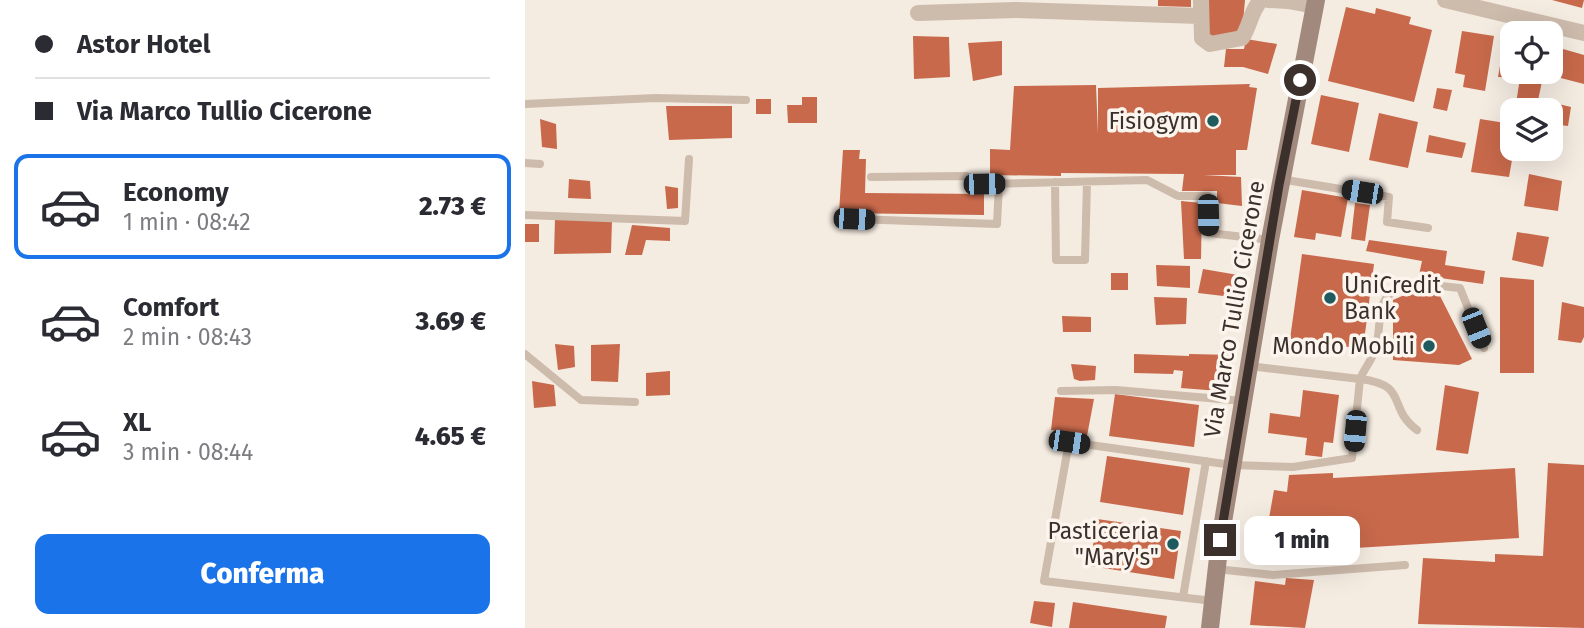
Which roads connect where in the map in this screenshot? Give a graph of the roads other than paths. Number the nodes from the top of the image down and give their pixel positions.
1 (1261, 0) edge
2 (1268, 0) edge
3 (1445, 0) edge
4 (1315, 3) edge
5 (1200, 8) edge
6 (918, 13) dead end
7 (1584, 33) edge
8 (745, 100) dead end
9 (525, 104) edge
10 (689, 159) dead end
11 (525, 163) edge
12 (540, 164) dead end
13 (871, 177) dead end
14 (1280, 179) junction
15 (1055, 182) junction
16 (1087, 182) junction
17 (999, 184) junction
18 (525, 215) edge
19 (854, 219) dead end
20 (1428, 228) dead end
21 (1270, 240) junction
22 (1484, 348) dead end
23 (525, 355) edge
24 (1249, 366) junction
25 (1360, 379) junction
26 (1061, 391) dead end
27 (1243, 401) junction
28 (635, 402) dead end
29 (1417, 430) dead end
30 (1206, 461) junction
31 (1232, 465) junction
32 (1405, 565) dead end
33 (1216, 569) junction
34 (1183, 597) junction
35 (1213, 601) junction
36 (1210, 628) edge

1 - 5 street
2 - 4 street
3 - 7 street
4 - 14 main road, Via Marco Tullio Cicerone
5 - 6 street
8 - 9 lane
10 - 18 lane
11 - 12 lane
13 - 17 lane
14 - 20 lane
14 - 21 main road, Via Marco Tullio Cicerone
15 - 16 lane
15 - 16 lane
15 - 17 lane
16 - 21 lane
17 - 19 lane
21 - 24 main road, Via Marco Tullio Cicerone
22 - 25 lane
23 - 28 lane
24 - 25 lane
24 - 27 main road, Via Marco Tullio Cicerone
25 - 29 lane
25 - 31 lane
26 - 27 lane
27 - 31 main road, Via Marco Tullio Cicerone
30 - 31 lane
30 - 34 lane
30 - 34 lane
31 - 33 main road, Via Marco Tullio Cicerone
32 - 33 lane
33 - 35 main road, Via Marco Tullio Cicerone
34 - 35 lane
35 - 36 main road, Via Marco Tullio Cicerone

